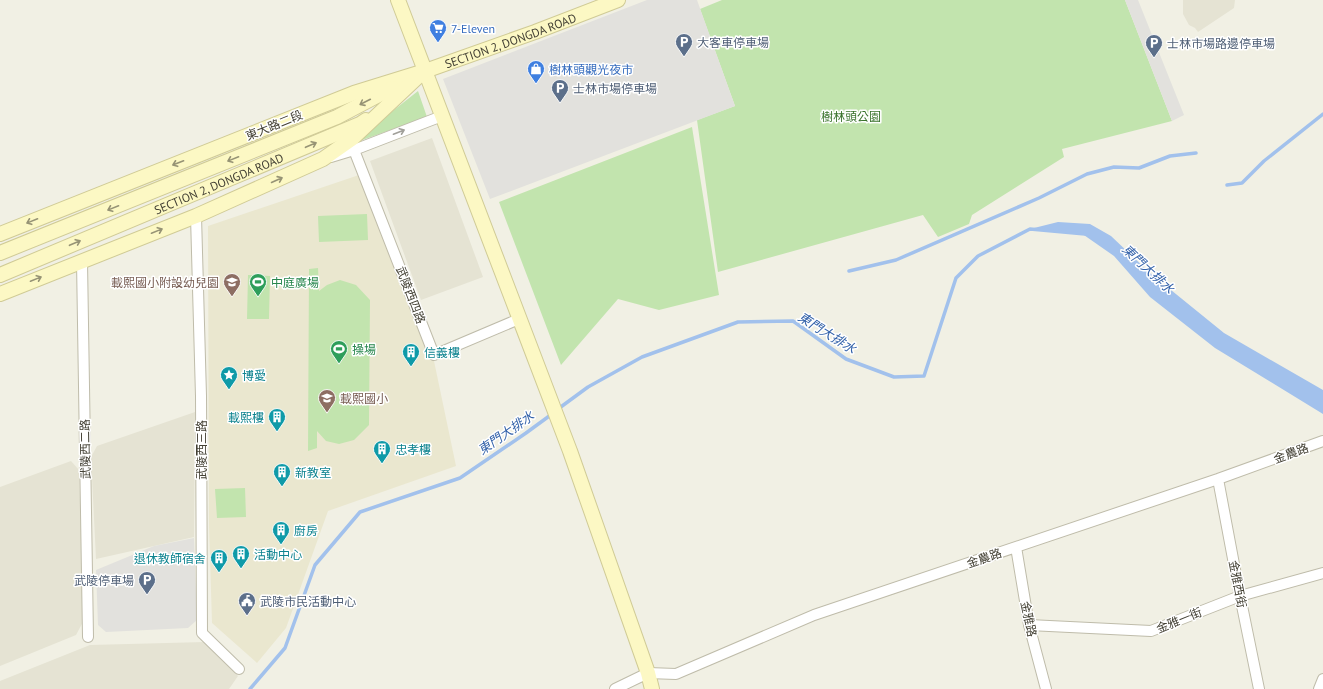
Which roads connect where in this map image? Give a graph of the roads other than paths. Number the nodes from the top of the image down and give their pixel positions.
1 (398, 0) edge
2 (618, 0) edge
3 (425, 71) junction
4 (442, 116) junction
5 (354, 150) junction
6 (323, 159) junction
7 (196, 216) junction
8 (0, 234) edge
9 (0, 253) edge
10 (82, 261) junction
11 (0, 275) edge
12 (0, 294) edge
13 (519, 319) junction
14 (1323, 441) edge
15 (1218, 479) junction
16 (1016, 547) junction
17 (1323, 573) edge
18 (1240, 596) junction
19 (1029, 625) junction
20 (88, 637) dead end
21 (239, 669) dead end
22 (648, 673) junction
23 (1323, 679) edge
24 (615, 689) edge
25 (652, 689) edge
26 (1046, 689) edge
27 (1259, 689) edge
28 (1319, 689) edge

1 - 3 street
2 - 3 street, SECTION 2, DONGDA ROAD
3 - 4 street
3 - 6 street
3 -> 8 street, 東大路二段
3 -> 9 street, SECTION 2, DONGDA ROAD
11 -> 3 street, SECTION 2, DONGDA ROAD
5 -> 4 street
4 - 13 street
5 - 6 street
5 - 13 street, 武陵西四路
7 -> 6 street
10 -> 7 street
7 - 21 street, 武陵西三路
12 -> 10 street
10 - 20 street, 武陵西二路
13 - 22 street
14 - 15 street, 金農路
15 - 16 street, 金農路
15 - 18 street, 金雅西街
16 - 19 street, 金雅路
16 - 22 street, 金農路
17 - 18 street, 金雅一街
18 - 19 street, 金雅一街
18 - 27 street, 金雅西街
19 - 26 street, 金雅路
22 - 24 street
22 - 25 street
23 - 28 street

